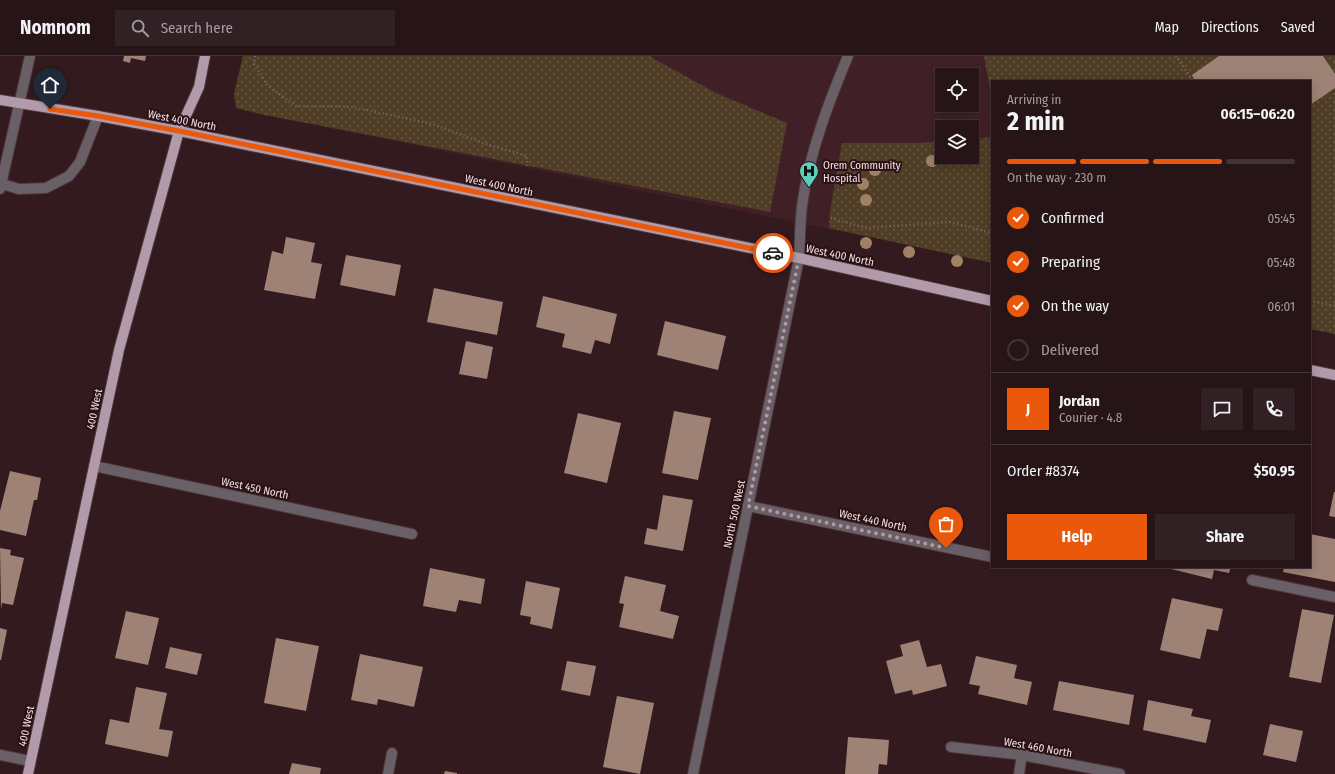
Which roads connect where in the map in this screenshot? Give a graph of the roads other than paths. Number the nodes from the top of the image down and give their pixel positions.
1 (30, 56) edge
2 (205, 56) edge
3 (848, 56) edge
4 (0, 100) edge
5 (19, 104) junction
6 (98, 116) junction
7 (179, 131) junction
8 (1, 187) edge
9 (799, 258) junction
10 (991, 301) edge
11 (1311, 370) edge
12 (1335, 375) edge
13 (94, 466) junction
14 (748, 506) junction
15 (412, 534) dead end
16 (991, 557) edge
17 (1252, 580) dead end
18 (1335, 597) edge
19 (951, 747) dead end
20 (392, 753) dead end
21 (0, 754) edge
22 (1022, 755) junction
23 (30, 761) junction
24 (28, 774) edge
25 (388, 774) edge
26 (693, 774) edge
27 (1018, 774) edge
28 (1120, 774) edge

1 - 5 street
2 - 7 main road, 400 West
3 - 9 street, North 500 West
4 - 5 main road, West 400 North
5 - 6 main road, West 400 North
5 - 8 street
6 - 7 main road, West 400 North
6 - 8 street
7 - 9 main road, West 400 North
7 - 13 main road, 400 West
9 - 10 main road, West 400 North
9 - 14 street, North 500 West
11 - 12 main road
13 - 15 street, West 450 North
13 - 23 main road, 400 West
14 - 16 street, West 440 North
14 - 26 street, North 500 West
17 - 18 street
19 - 22 street, West 460 North
20 - 25 street
21 - 23 street
22 - 27 street
22 - 28 street, West 460 North
23 - 24 main road, 400 West

